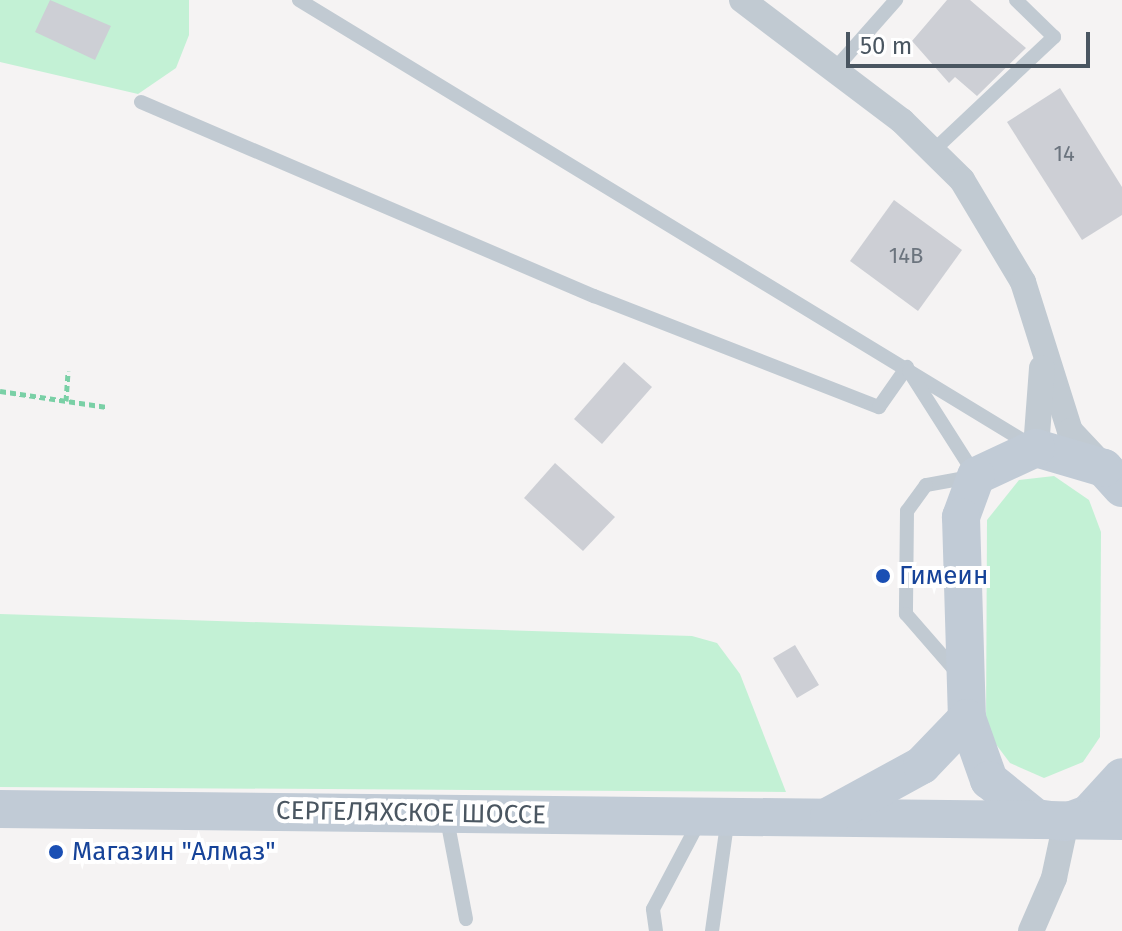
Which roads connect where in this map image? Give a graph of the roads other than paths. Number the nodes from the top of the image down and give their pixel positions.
1 (299, 0) edge
2 (742, 0) edge
3 (896, 0) edge
4 (1016, 0) edge
5 (834, 70) junction
6 (141, 102) dead end
7 (934, 150) junction
8 (1042, 361) junction
9 (907, 367) junction
10 (1036, 448) junction
11 (1116, 472) edge
12 (976, 476) junction
13 (965, 680) junction
14 (967, 718) junction
15 (1122, 777) edge
16 (0, 809) edge
17 (445, 813) junction
18 (715, 816) junction
19 (823, 819) junction
20 (1122, 821) edge
21 (1066, 822) junction
22 (466, 919) dead end
23 (656, 931) edge
24 (712, 931) edge
25 (1031, 931) edge

1 - 9 lane
2 - 5 street
3 - 5 lane
4 - 7 lane
5 - 7 street
6 - 9 lane
7 - 8 street
8 - 10 street
8 - 11 street
9 - 10 lane
9 - 12 lane
10 - 11 main road
10 - 12 main road
12 - 13 main road, СЕРГЕЛЯХСКОЕ ШОССЕ
12 - 13 lane
13 - 14 main road, СЕРГЕЛЯХСКОЕ ШОССЕ
14 - 19 main road, СЕРГЕЛЯХСКОЕ ШОССЕ
14 - 21 main road, СЕРГЕЛЯХСКОЕ ШОССЕ
15 - 21 main road
16 - 17 main road, СЕРГЕЛЯХСКОЕ ШОССЕ
17 - 18 main road, СЕРГЕЛЯХСКОЕ ШОССЕ
17 - 22 lane
18 - 19 main road, СЕРГЕЛЯХСКОЕ ШОССЕ
18 - 23 lane
18 - 24 lane
19 - 21 main road, СЕРГЕЛЯХСКОЕ ШОССЕ
20 - 21 main road, СЕРГЕЛЯХСКОЕ ШОССЕ
21 - 25 street

